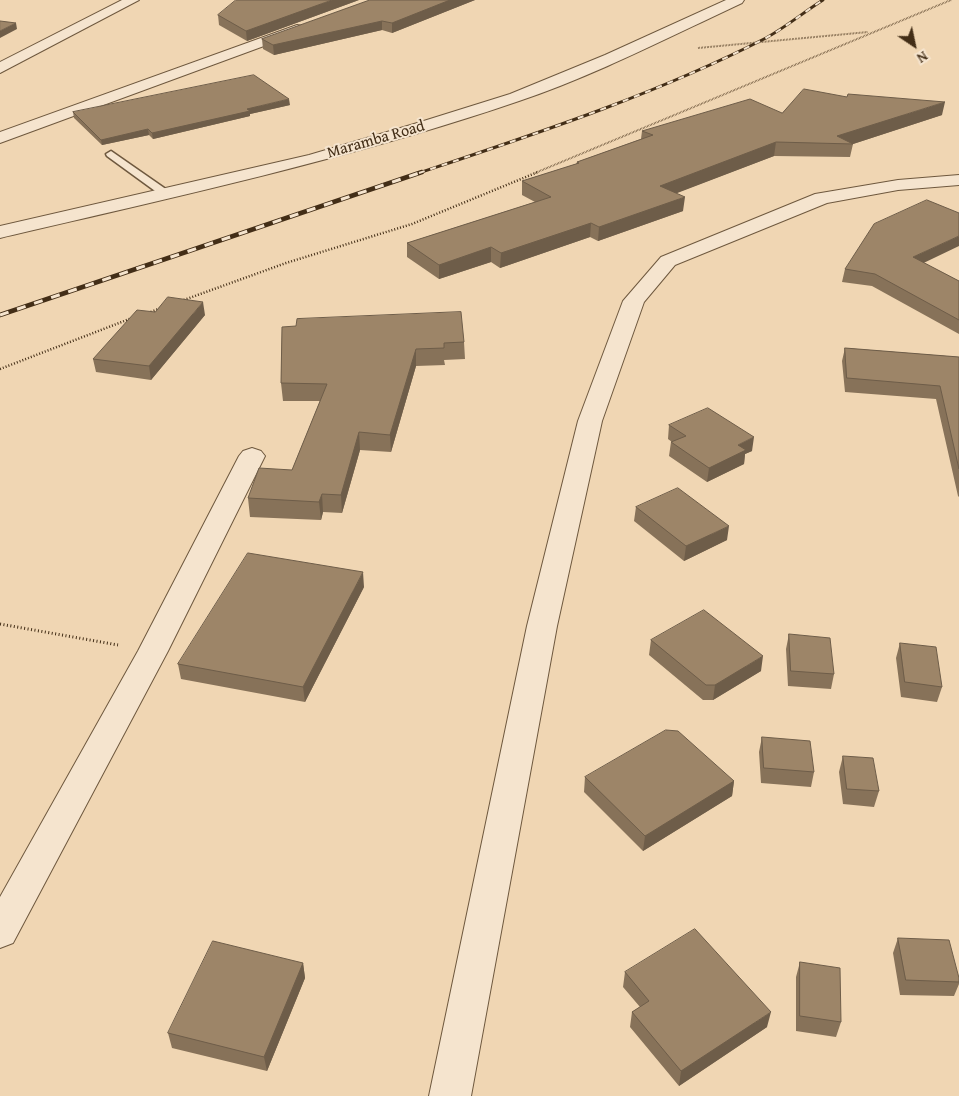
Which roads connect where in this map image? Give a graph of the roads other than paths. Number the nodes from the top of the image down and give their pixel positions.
1 (132, 0) edge
2 (737, 0) edge
3 (312, 23) edge
4 (0, 54) edge
5 (22, 56) junction
6 (0, 68) edge
7 (2, 137) edge
8 (110, 154) dead end
9 (959, 180) edge
10 (166, 194) junction
11 (0, 232) edge
12 (252, 456) dead end
13 (0, 932) edge
14 (450, 1096) edge

1 - 5 street
2 - 10 street, Maramba Road
3 - 7 street
4 - 5 street
5 - 6 street
8 - 10 lane
9 - 14 street
10 - 11 street, Maramba Road
12 - 13 street

